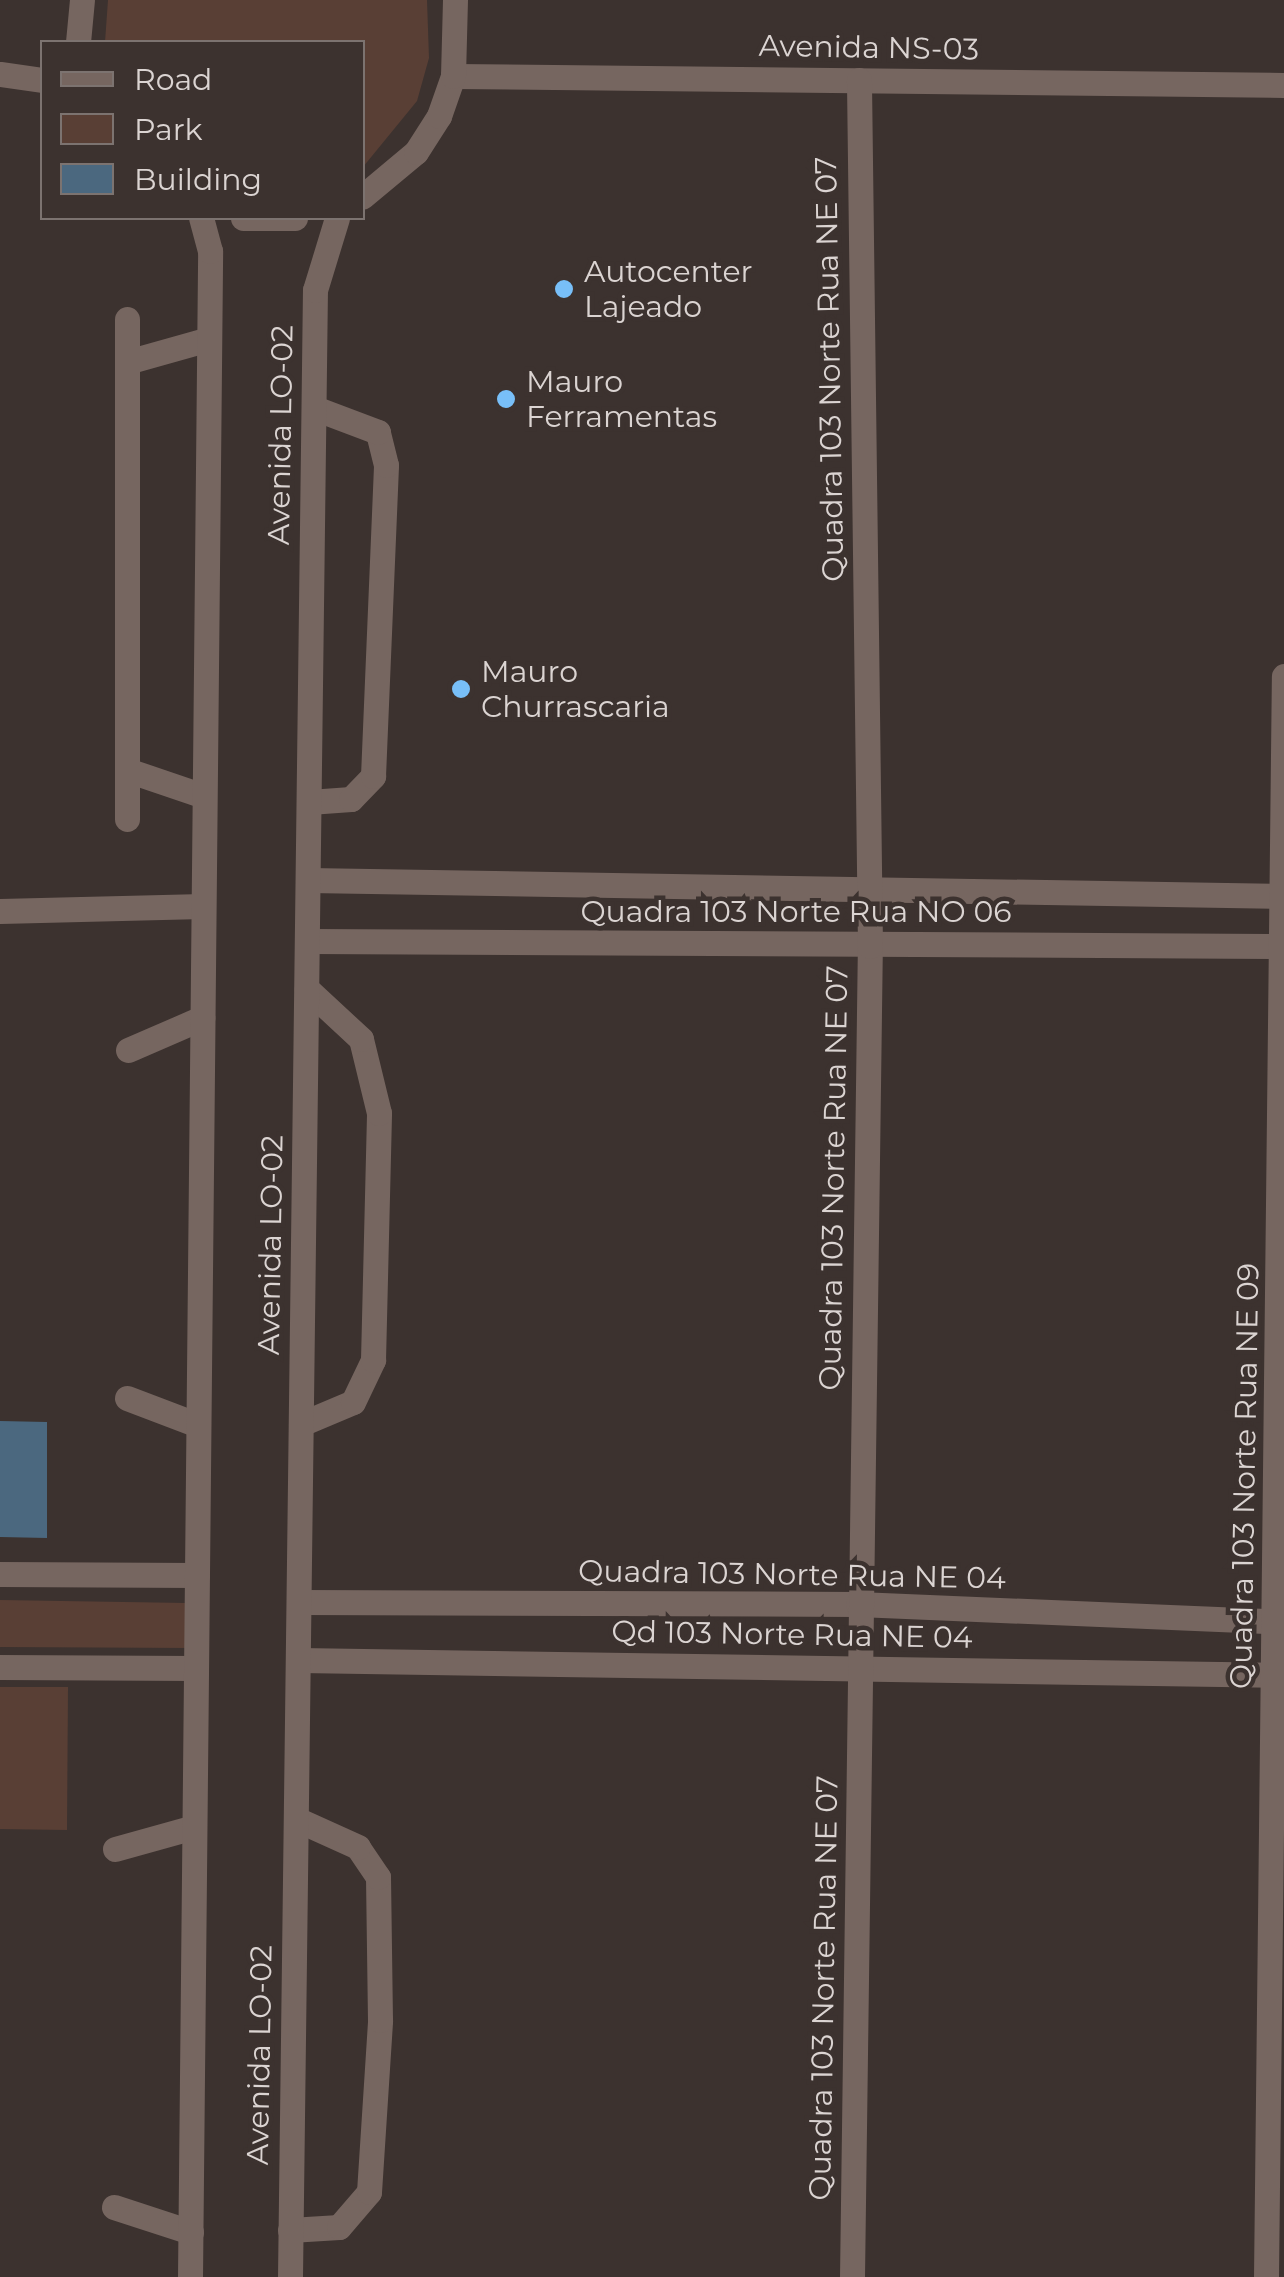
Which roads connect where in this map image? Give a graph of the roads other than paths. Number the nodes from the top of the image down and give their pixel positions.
1 (82, 0) edge
2 (454, 0) edge
3 (78, 40) edge
4 (0, 74) edge
5 (453, 76) junction
6 (40, 80) edge
7 (859, 80) junction
8 (1284, 85) edge
9 (365, 195) edge
10 (202, 220) edge
11 (336, 220) edge
12 (127, 319) dead end
13 (209, 339) junction
14 (127, 362) junction
15 (314, 408) junction
16 (1284, 676) edge
17 (127, 770) junction
18 (204, 796) junction
19 (309, 802) junction
20 (127, 819) dead end
21 (308, 880) junction
22 (869, 887) junction
23 (1283, 896) edge
24 (203, 906) junction
25 (0, 912) edge
26 (308, 941) junction
27 (870, 946) junction
28 (1283, 946) edge
29 (307, 989) junction
30 (202, 1018) junction
31 (128, 1050) dead end
32 (127, 1398) dead end
33 (198, 1424) junction
34 (302, 1424) junction
35 (0, 1574) edge
36 (197, 1576) junction
37 (299, 1602) junction
38 (858, 1604) junction
39 (1280, 1622) edge
40 (298, 1660) junction
41 (0, 1667) edge
42 (196, 1668) junction
43 (860, 1668) junction
44 (1280, 1675) edge
45 (296, 1818) junction
46 (194, 1827) junction
47 (114, 1849) dead end
48 (114, 2206) dead end
49 (290, 2230) junction
50 (190, 2232) junction
51 (190, 2277) edge
52 (290, 2277) edge
53 (852, 2277) edge
54 (1266, 2277) edge

1 - 3 street
2 - 5 street
4 - 6 street
5 - 7 street, Avenida NS-03
5 - 9 street
7 - 8 street, Avenida NS-03
7 - 22 street, Quadra 103 Norte Rua NE 07
10 - 13 street
11 - 15 street, Avenida LO-02
12 - 14 street
13 - 14 street
13 - 18 street
14 - 17 street
15 - 19 street, Avenida LO-02
15 - 19 street
16 - 23 street, Quadra 103 Norte Rua NE 09
17 - 18 street
17 - 20 street
18 - 24 street
19 - 21 street, Avenida LO-02
21 - 22 street, Quadra 103 Norte Rua NO 06
21 - 26 street, Avenida LO-02
22 - 23 street, Quadra 103 Norte Rua NO 06
22 - 27 street, Quadra 103 Norte Rua NE 07
23 - 28 street, Quadra 103 Norte Rua NE 09
24 - 25 street
24 - 30 street
26 - 27 street, Quadra 103 Norte Rua NO 06
26 - 29 street, Avenida LO-02
27 - 28 street, Quadra 103 Norte Rua NO 06
27 - 38 street, Quadra 103 Norte Rua NE 07
28 - 39 street, Quadra 103 Norte Rua NE 09
29 - 34 street, Avenida LO-02
29 - 34 street
30 - 31 street
30 - 33 street
32 - 33 street
33 - 36 street
34 - 37 street, Avenida LO-02
35 - 36 street
36 - 42 street
37 - 38 street, Quadra 103 Norte Rua NE 04
37 - 40 street, Avenida LO-02
38 - 39 street, Quadra 103 Norte Rua NE 04
38 - 43 street, Quadra 103 Norte Rua NE 07
39 - 44 street, Quadra 103 Norte Rua NE 09
40 - 43 street, Qd 103 Norte Rua NE 04
40 - 45 street, Avenida LO-02
41 - 42 street
42 - 46 street
43 - 44 street, Qd 103 Norte Rua NE 04
43 - 53 street, Quadra 103 Norte Rua NE 07
44 - 54 street, Quadra 103 Norte Rua NE 09
45 - 49 street, Avenida LO-02
45 - 49 street
46 - 47 street
46 - 50 street
48 - 50 street
49 - 52 street, Avenida LO-02
50 - 51 street

